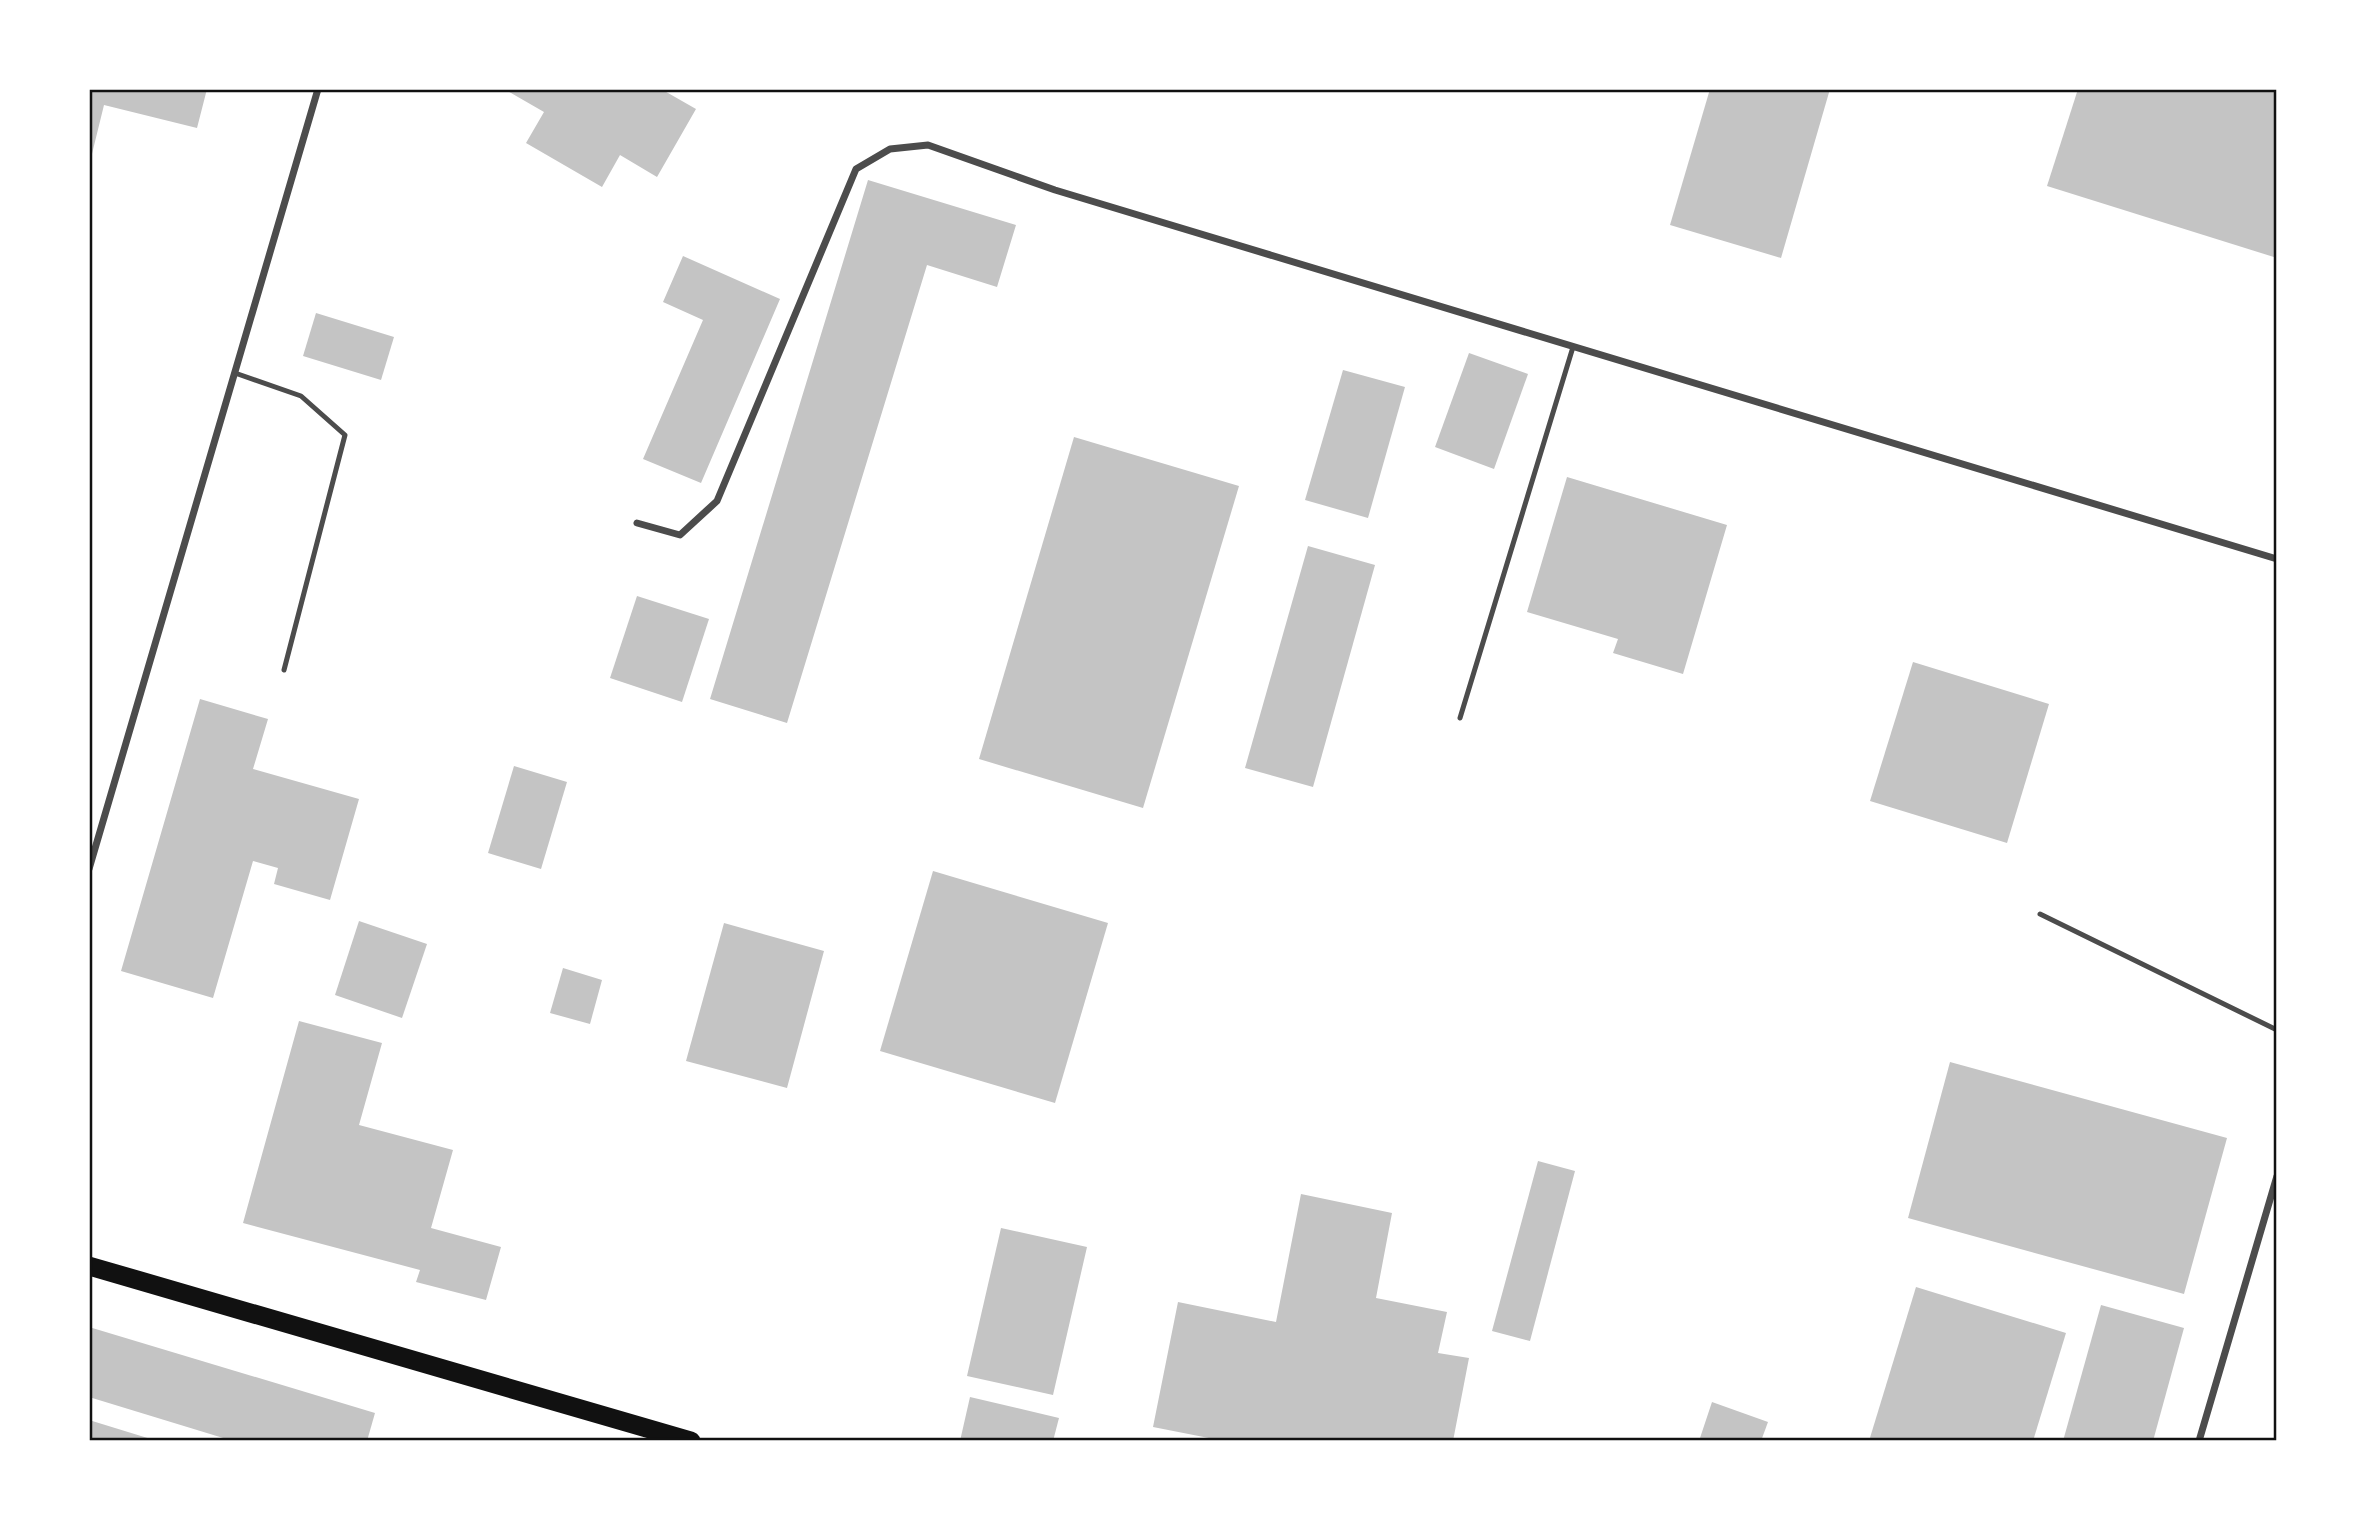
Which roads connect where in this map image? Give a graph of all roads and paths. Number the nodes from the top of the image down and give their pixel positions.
1 (318, 89) edge
2 (1573, 347) junction
3 (235, 373) junction
4 (637, 523) dead end
5 (2277, 559) edge
6 (284, 670) dead end
7 (1461, 718) dead end
8 (89, 869) edge
9 (2040, 914) dead end
10 (2277, 1030) edge
11 (2277, 1176) edge
12 (89, 1266) edge
13 (691, 1441) edge
14 (2199, 1441) edge

1 - 3 street
2 - 4 street
2 - 5 street
2 - 7 lane
3 - 6 lane
3 - 8 street
9 - 10 lane
11 - 14 street
12 - 13 highway

